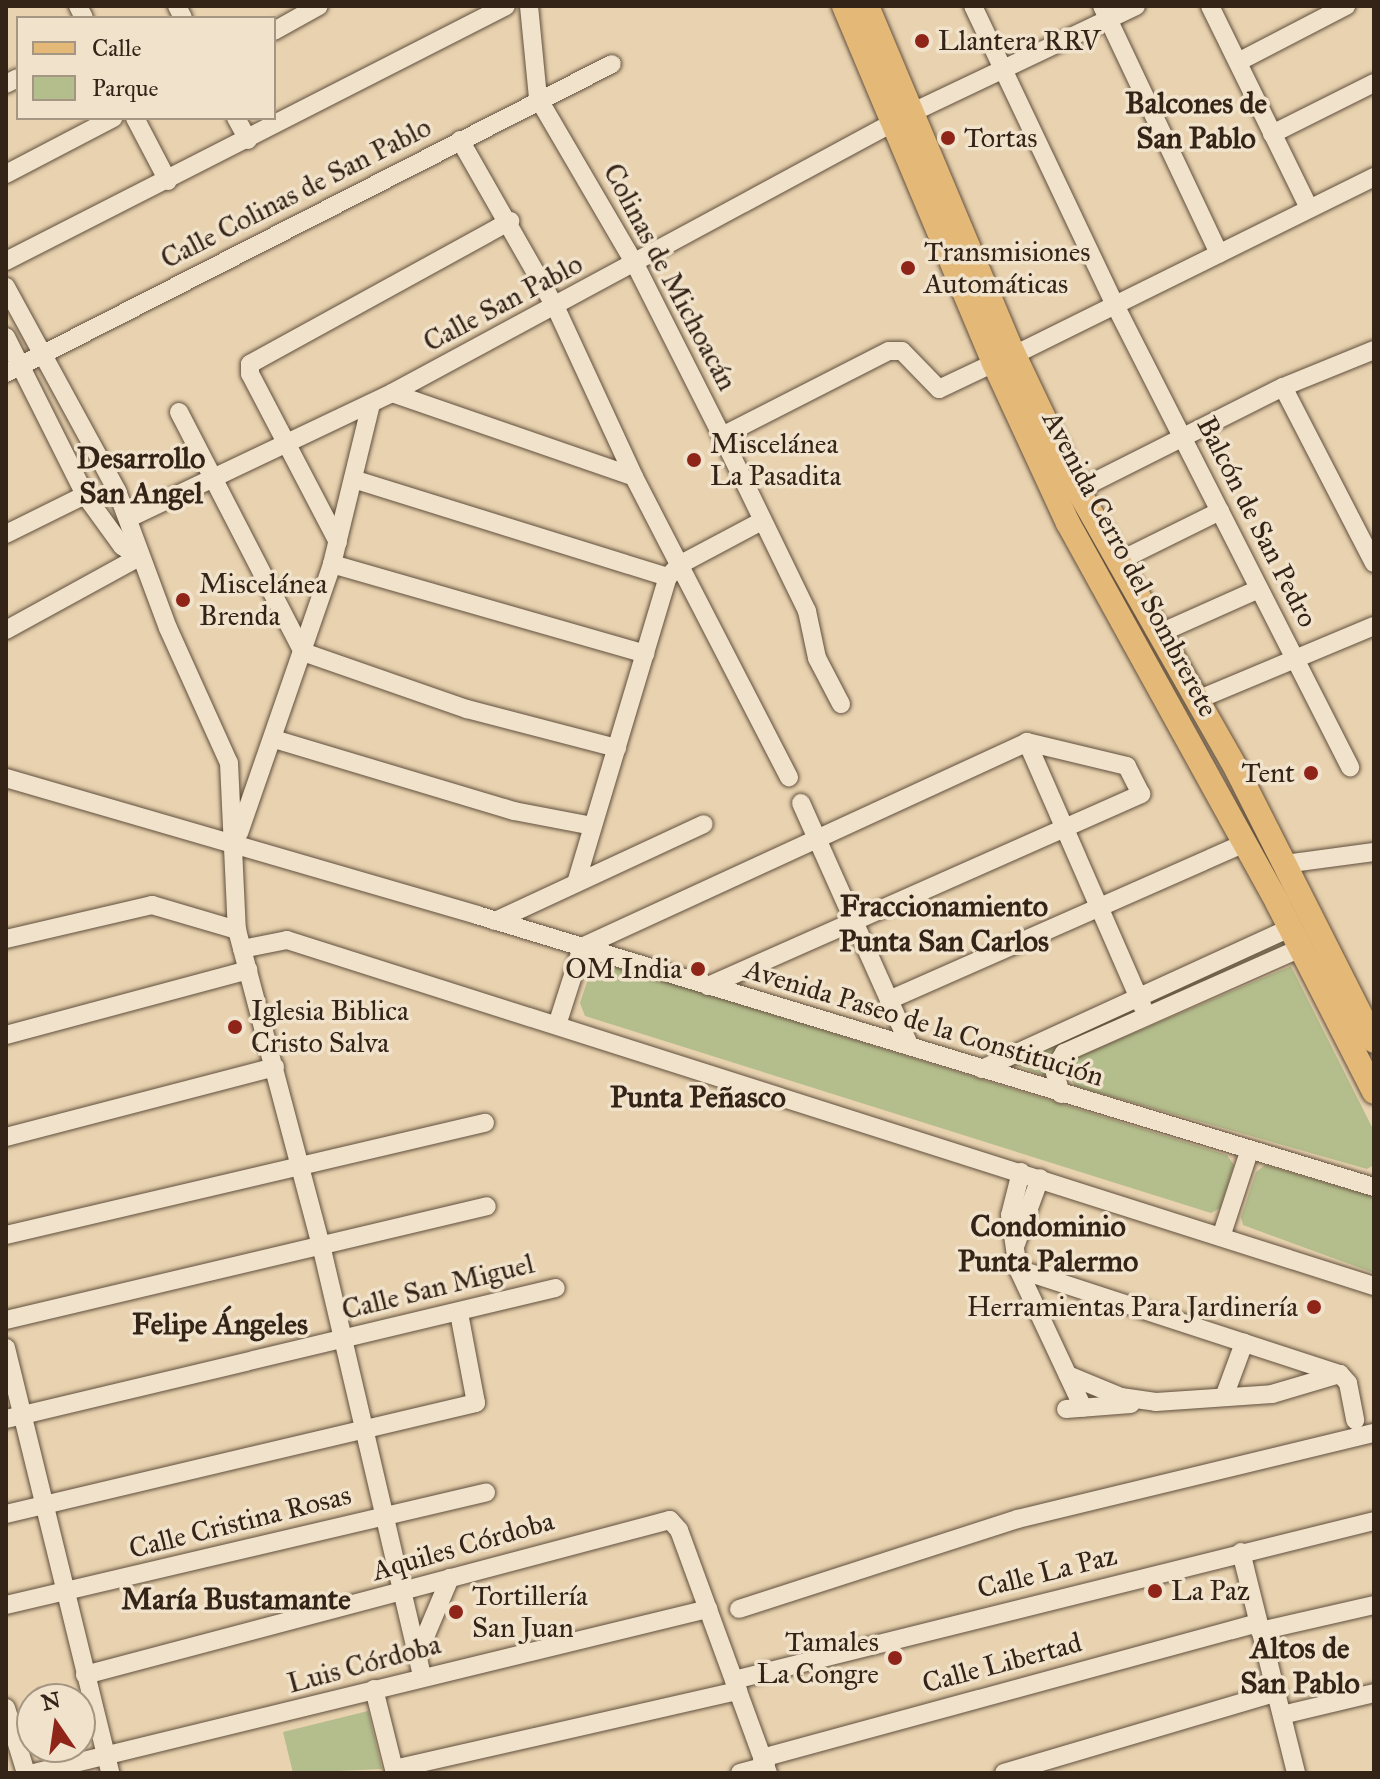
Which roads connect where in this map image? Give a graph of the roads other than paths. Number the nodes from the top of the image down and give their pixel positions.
1 (319, 6) edge
2 (506, 6) edge
3 (529, 6) edge
4 (844, 6) edge
5 (867, 6) edge
6 (973, 6) edge
7 (1136, 6) edge
8 (1210, 6) edge
9 (1346, 6) edge
10 (1105, 12) edge
11 (276, 30) edge
12 (1238, 62) junction
13 (612, 64) dead end
14 (1005, 71) junction
15 (1374, 83) edge
16 (538, 98) junction
17 (902, 118) junction
18 (109, 120) edge
19 (136, 120) edge
20 (237, 120) edge
21 (1272, 134) junction
22 (248, 140) junction
23 (460, 140) junction
24 (6, 174) edge
25 (1374, 177) edge
26 (168, 181) junction
27 (1309, 208) junction
28 (510, 221) junction
29 (1219, 254) junction
30 (6, 261) edge
31 (635, 264) junction
32 (6, 287) edge
33 (1114, 303) junction
34 (556, 308) junction
35 (6, 337) edge
36 (1373, 352) edge
37 (44, 354) junction
38 (1004, 359) junction
39 (13, 369) edge
40 (1283, 387) junction
41 (392, 393) junction
42 (371, 404) junction
43 (179, 412) dead end
44 (722, 436) junction
45 (1184, 439) junction
46 (285, 444) junction
47 (634, 477) junction
48 (353, 479) junction
49 (213, 480) junction
50 (1078, 490) junction
51 (85, 495) junction
52 (1220, 511) junction
53 (129, 518) junction
54 (760, 522) junction
55 (6, 534) edge
56 (338, 542) junction
57 (139, 557) junction
58 (1117, 562) junction
59 (1374, 563) edge
60 (332, 564) junction
61 (673, 571) junction
62 (1257, 590) junction
63 (1138, 599) junction
64 (1116, 611) junction
65 (1374, 626) edge
66 (6, 630) edge
67 (1158, 634) junction
68 (303, 652) junction
69 (645, 654) junction
70 (1293, 657) junction
71 (1197, 700) junction
72 (841, 704) dead end
73 (274, 739) junction
74 (1027, 742) junction
75 (617, 748) junction
76 (1350, 767) dead end
77 (789, 777) dead end
78 (6, 778) edge
79 (801, 803) dead end
80 (704, 824) dead end
81 (593, 826) junction
82 (1065, 827) junction
83 (817, 839) junction
84 (236, 843) junction
85 (1245, 843) junction
86 (1374, 852) edge
87 (1285, 864) junction
88 (576, 883) junction
89 (1100, 908) junction
90 (853, 920) junction
91 (495, 921) junction
92 (237, 930) junction
93 (1296, 938) junction
94 (6, 939) edge
95 (582, 947) junction
96 (242, 949) junction
97 (248, 970) junction
98 (708, 986) junction
99 (1138, 996) junction
100 (889, 1000) junction
101 (1148, 1017) junction
102 (557, 1025) junction
103 (6, 1035) edge
104 (1374, 1041) edge
105 (909, 1045) junction
106 (275, 1067) junction
107 (982, 1069) junction
108 (1374, 1092) edge
109 (1061, 1094) junction
110 (485, 1123) dead end
111 (6, 1137) edge
112 (1249, 1152) junction
113 (298, 1166) junction
114 (1030, 1175) junction
115 (1374, 1187) edge
116 (487, 1206) dead end
117 (6, 1235) edge
118 (1221, 1237) junction
119 (321, 1245) junction
120 (1016, 1260) junction
121 (1374, 1286) edge
122 (556, 1288) dead end
123 (459, 1313) junction
124 (6, 1320) edge
125 (341, 1339) junction
126 (1244, 1343) junction
127 (6, 1348) edge
128 (1340, 1374) junction
129 (1068, 1375) junction
130 (1224, 1397) junction
131 (1156, 1402) junction
132 (14, 1417) edge
133 (1355, 1420) dead end
134 (363, 1430) junction
135 (1374, 1433) edge
136 (486, 1492) dead end
137 (43, 1506) junction
138 (6, 1514) edge
139 (384, 1516) junction
140 (1374, 1521) edge
141 (1241, 1552) junction
142 (450, 1578) junction
143 (65, 1593) junction
144 (402, 1593) junction
145 (6, 1605) edge
146 (1374, 1605) edge
147 (708, 1609) junction
148 (739, 1609) dead end
149 (1259, 1627) junction
150 (417, 1656) junction
151 (85, 1675) junction
152 (422, 1677) junction
153 (736, 1686) junction
154 (374, 1689) junction
155 (1277, 1692) junction
156 (1374, 1693) edge
157 (6, 1708) edge
158 (1282, 1715) junction
159 (105, 1753) junction
160 (765, 1766) edge
161 (394, 1771) edge
162 (1290, 1771) edge
163 (26, 1773) edge
164 (34, 1773) edge
165 (110, 1773) edge
166 (740, 1773) edge
167 (1004, 1773) edge

1 - 11 street
2 - 22 street
3 - 16 street
4 - 17 main road, Avenida Cerro del Sombrerete
5 - 17 main road, Avenida Cerro del Sombrerete
6 - 14 street, Balcón de San Pedro
7 - 10 street, Calle San Pablo
8 - 12 street
9 - 12 street
10 - 14 street, Calle San Pablo
10 - 29 street
12 - 21 street
13 - 16 street, Calle Colinas de San Pablo
14 - 17 street, Calle San Pablo
14 - 33 street, Balcón de San Pedro
15 - 21 street
16 - 23 street, Calle Colinas de San Pablo
16 - 31 street, Colinas de Michoacán
17 - 31 street, Calle San Pablo
17 - 38 main road, Avenida Cerro del Sombrerete
18 - 24 street
19 - 26 street
20 - 22 street
21 - 27 street
22 - 26 street
23 - 28 street
23 - 37 street, Calle Colinas de San Pablo
25 - 27 street
26 - 30 street
27 - 29 street
28 - 34 street
28 - 46 street
29 - 33 street
31 - 34 street, Calle San Pablo
31 - 44 street, Colinas de Michoacán
32 - 37 street
33 - 38 street
33 - 45 street, Balcón de San Pedro
34 - 41 street, Calle San Pablo
34 - 47 street
35 - 39 street
36 - 40 street
37 - 39 street, Calle Colinas de San Pablo
37 - 53 street
38 - 44 street
38 - 50 main road, Avenida Cerro del Sombrerete
38 - 64 main road, Avenida Cerro del Sombrerete
39 - 51 street
40 - 45 street
40 - 59 street
41 - 42 street, Calle San Pablo
41 - 47 street
42 - 46 street, Calle San Pablo
42 - 48 street
43 - 49 street
44 - 54 street, Colinas de Michoacán
45 - 50 street
45 - 52 street, Balcón de San Pedro
46 - 49 street, Calle San Pablo
46 - 56 street
47 - 61 street
48 - 56 street
48 - 61 street
49 - 53 street, Calle San Pablo
49 - 68 street
50 - 58 main road, Avenida Cerro del Sombrerete
51 - 55 street
51 - 57 street
52 - 58 street
52 - 62 street, Balcón de San Pedro
53 - 57 street
54 - 61 street
54 - 72 street, Colinas de Michoacán
56 - 60 street
57 - 66 street
57 - 84 street
58 - 63 main road, Avenida Cerro del Sombrerete
60 - 68 street
60 - 69 street
61 - 69 street
61 - 77 street
62 - 67 street
62 - 70 street, Balcón de San Pedro
63 - 64 street
63 - 67 main road, Avenida Cerro del Sombrerete
64 - 85 main road, Avenida Cerro del Sombrerete
65 - 70 street
67 - 71 main road, Avenida Cerro del Sombrerete
68 - 73 street
68 - 75 street
69 - 75 street
70 - 71 street
70 - 76 street, Balcón de San Pedro
71 - 87 main road, Avenida Cerro del Sombrerete
73 - 81 street
73 - 84 street
74 - 82 street
74 - 82 street
74 - 83 street
75 - 81 street
78 - 84 street, Avenida Paseo de la Constitución
79 - 83 street
80 - 88 street
81 - 88 street
82 - 89 street
82 - 90 street
83 - 90 street
83 - 95 street
84 - 91 street, Avenida Paseo de la Constitución
84 - 92 street
85 - 89 street
85 - 93 main road, Avenida Cerro del Sombrerete
86 - 87 street
87 - 104 main road, Avenida Cerro del Sombrerete
88 - 91 street
89 - 99 street
89 - 100 street
90 - 98 street
90 - 100 street
91 - 95 street, Avenida Paseo de la Constitución
92 - 94 street
92 - 96 street
93 - 99 street
93 - 101 street
93 - 108 main road, Avenida Cerro del Sombrerete
95 - 98 street, Avenida Paseo de la Constitución
95 - 102 street
96 - 97 street
96 - 102 street
97 - 103 street
97 - 106 street
98 - 105 street, Avenida Paseo de la Constitución
99 - 101 street
99 - 107 street
100 - 105 street
101 - 109 street
102 - 114 street
105 - 107 street, Avenida Paseo de la Constitución
106 - 111 street
106 - 113 street
107 - 109 street, Avenida Paseo de la Constitución
109 - 112 street, Avenida Paseo de la Constitución
110 - 113 street
112 - 115 street, Avenida Paseo de la Constitución
112 - 118 street
113 - 117 street
113 - 119 street
114 - 118 street
114 - 120 street
116 - 119 street
118 - 121 street
119 - 124 street
119 - 125 street
120 - 126 street
120 - 129 street
122 - 123 street, Calle San Miguel
123 - 125 street, Calle San Miguel
123 - 134 street
125 - 132 street, Calle San Miguel
125 - 134 street
126 - 128 street
126 - 130 street
127 - 132 street
128 - 130 street
128 - 133 street
129 - 131 street
129 - 131 street
130 - 131 street
132 - 137 street
134 - 137 street
134 - 139 street
135 - 148 street
136 - 139 street, Calle Cristina Rosas
137 - 138 street
137 - 143 street
139 - 143 street, Calle Cristina Rosas
139 - 144 street
140 - 141 street, Calle La Paz
141 - 149 street
141 - 153 street, Calle La Paz
142 - 144 street, Aquiles Córdoba
142 - 147 street, Aquiles Córdoba
142 - 150 street
143 - 145 street, Calle Cristina Rosas
143 - 151 street
144 - 150 street
144 - 151 street, Aquiles Córdoba
146 - 149 street, Calle Libertad
147 - 152 street, Luis Córdoba
147 - 153 street
149 - 155 street
149 - 160 street, Calle Libertad
150 - 152 street
151 - 159 street
152 - 154 street, Luis Córdoba
153 - 160 street
153 - 161 street, Calle La Paz
154 - 159 street, Luis Córdoba
154 - 161 street
155 - 158 street
155 - 167 street
156 - 158 street
157 - 163 street
158 - 162 street
159 - 164 street, Luis Córdoba
159 - 165 street
160 - 166 street, Calle Libertad

